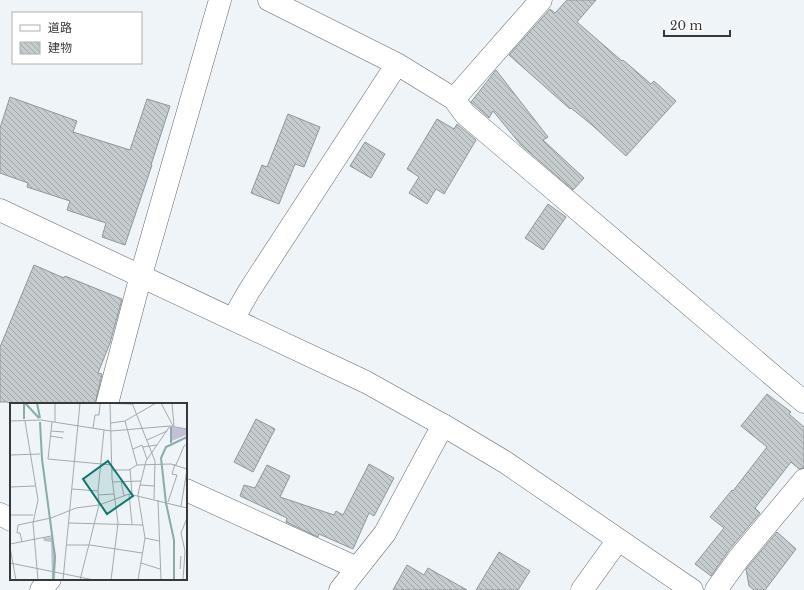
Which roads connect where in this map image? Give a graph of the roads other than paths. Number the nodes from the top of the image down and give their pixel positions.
1 (220, 0) edge
2 (269, 0) edge
3 (541, 0) edge
4 (397, 64) junction
5 (454, 99) junction
6 (0, 210) edge
7 (141, 275) junction
8 (233, 318) junction
9 (804, 402) edge
10 (107, 403) edge
11 (443, 425) junction
12 (804, 480) edge
13 (187, 490) edge
14 (0, 514) edge
15 (10, 519) edge
16 (618, 540) junction
17 (357, 568) junction
18 (340, 590) edge
19 (582, 590) edge
20 (692, 590) edge
21 (716, 590) edge

1 - 7 street
2 - 4 street
3 - 5 street
4 - 5 street
4 - 8 street
5 - 9 street
6 - 7 street
7 - 8 street
7 - 10 street
8 - 11 street
11 - 16 street
11 - 17 street
12 - 21 street
13 - 17 street
14 - 15 street
16 - 19 street
16 - 20 street
17 - 18 street

